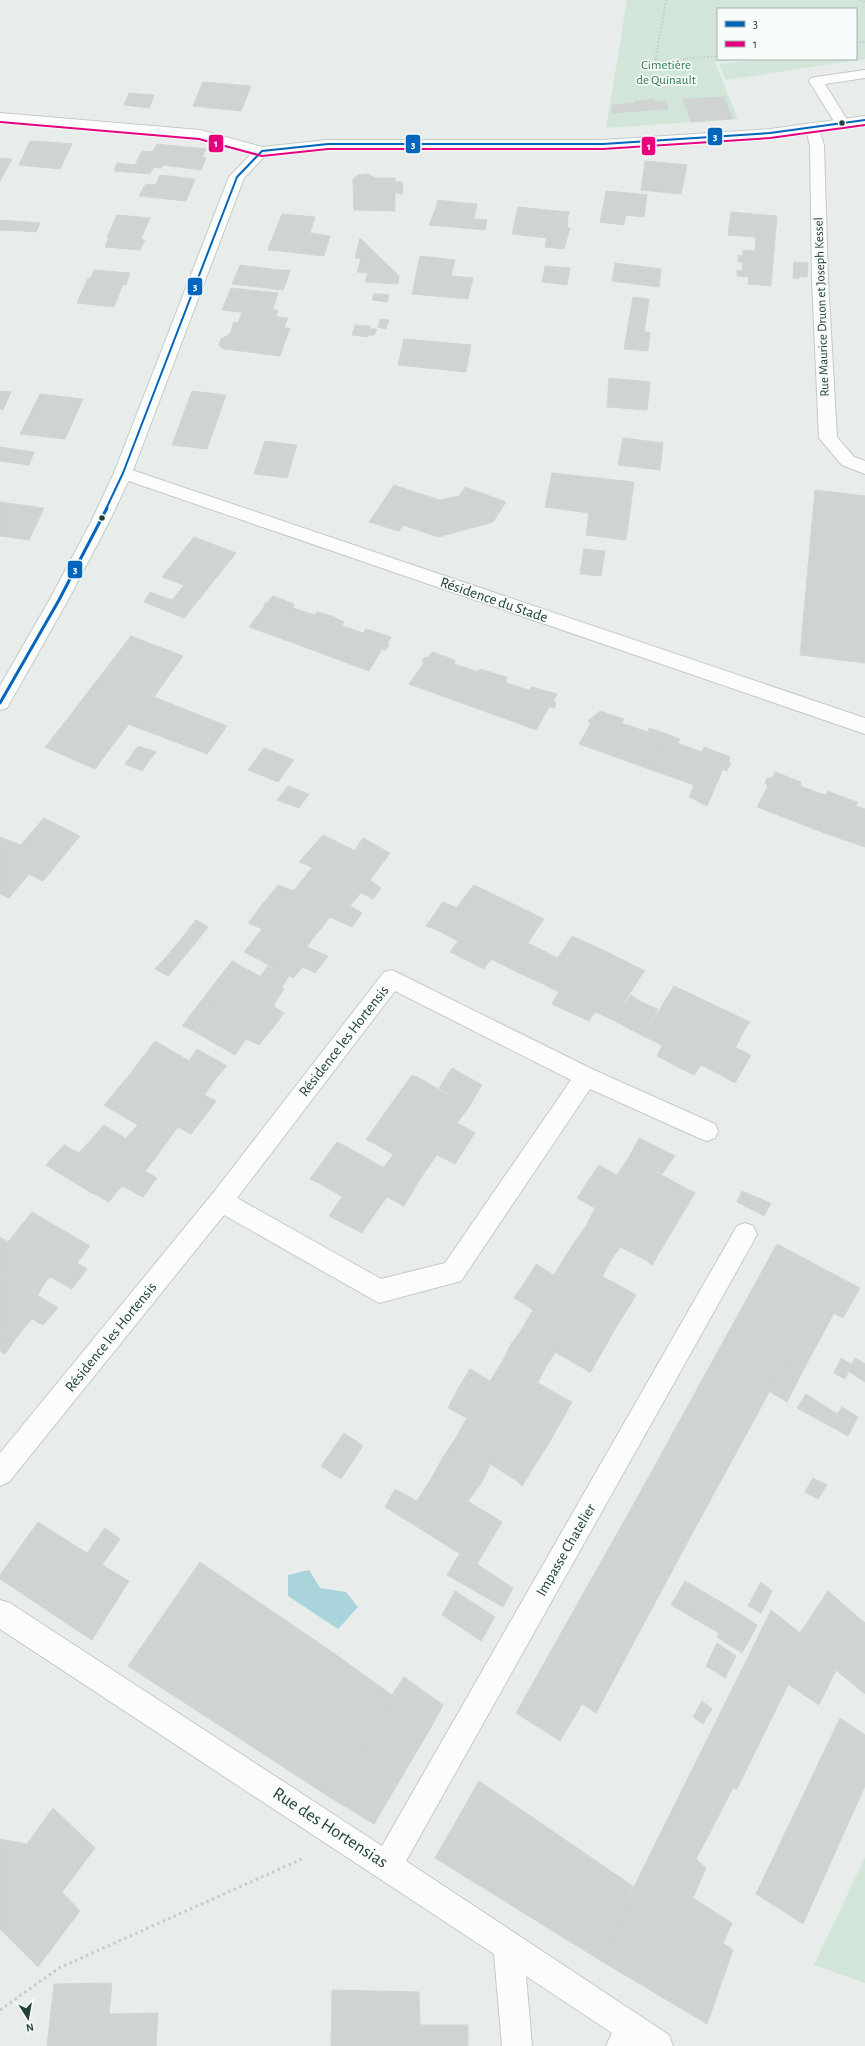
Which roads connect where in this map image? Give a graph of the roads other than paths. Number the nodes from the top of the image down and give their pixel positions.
1 (865, 74) edge
2 (0, 117) edge
3 (865, 120) edge
4 (842, 123) junction
5 (812, 128) junction
6 (262, 150) junction
7 (865, 468) edge
8 (123, 473) junction
9 (0, 703) edge
10 (865, 726) edge
11 (586, 1077) junction
12 (707, 1131) dead end
13 (221, 1200) junction
14 (745, 1234) dead end
15 (0, 1473) edge
16 (0, 1613) edge
17 (387, 1866) junction
18 (508, 1947) junction
19 (627, 2038) edge
20 (517, 2046) edge
21 (658, 2046) edge

1 - 4 street
2 - 6 street
3 - 4 street
4 - 5 street
5 - 6 street
5 - 7 street, Rue Maurice Druon et Joseph Kessel
6 - 8 street
8 - 9 street
8 - 10 street, Résidence du Stade
11 - 12 street, Résidence les Hortensis
11 - 13 street
11 - 13 street, Résidence les Hortensis
13 - 15 street, Résidence les Hortensis
14 - 17 street, Impasse Chatelier
16 - 17 street, Rue des Hortensias
17 - 18 street, Rue des Hortensias
18 - 19 street, Rue des Hortensias
18 - 20 street
19 - 21 street, Rue des Hortensias

